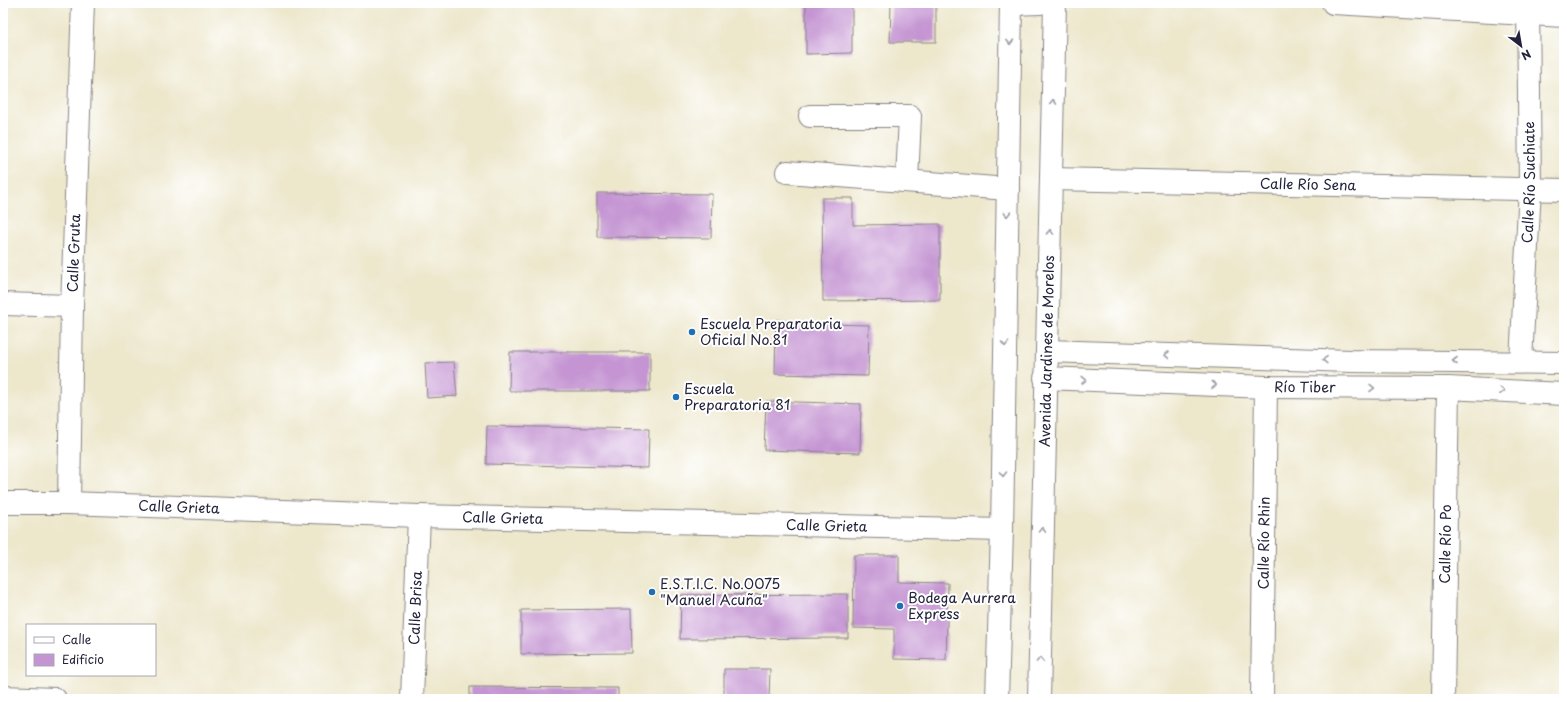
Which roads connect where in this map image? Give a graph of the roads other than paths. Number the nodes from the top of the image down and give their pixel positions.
1 (83, 3) edge
2 (1011, 3) edge
3 (1040, 3) edge
4 (1055, 3) edge
5 (1333, 3) edge
6 (1527, 9) edge
7 (1564, 16) edge
8 (810, 116) dead end
9 (787, 172) dead end
10 (1051, 178) junction
11 (907, 181) junction
12 (1530, 188) junction
13 (1008, 189) junction
14 (1564, 190) edge
15 (3, 304) edge
16 (72, 306) junction
17 (1047, 351) junction
18 (1351, 361) junction
19 (1521, 361) junction
20 (1564, 363) edge
21 (1045, 378) junction
22 (1266, 387) junction
23 (1350, 387) junction
24 (1448, 388) junction
25 (1564, 394) edge
26 (3, 502) edge
27 (69, 503) junction
28 (419, 516) junction
29 (1002, 530) junction
30 (3, 698) edge
31 (55, 699) edge
32 (412, 699) edge
33 (997, 699) edge
34 (1039, 699) edge
35 (1262, 699) edge
36 (1443, 699) edge

1 - 16 street, Calle Gruta
2 - 3 street
2 -> 13 street
10 -> 4 street, Avenida Jardines de Morelos
5 - 6 street
6 - 7 street
6 - 12 street, Calle Río Suchiate
8 - 11 street
9 - 11 street
10 - 12 street, Calle Río Sena
17 -> 10 street, Avenida Jardines de Morelos
11 - 13 street
12 - 14 street, Calle Río Sena
12 - 19 street, Calle Río Suchiate
13 -> 29 street
15 - 16 street
16 - 27 street, Calle Gruta
18 -> 17 street, Río Tiber
17 - 21 street, Avenida Jardines de Morelos
19 -> 18 street, Río Tiber
18 - 23 street
19 - 20 street, Río Tiber
21 -> 22 street, Río Tiber
34 -> 21 street, Avenida Jardines de Morelos
22 - 23 street, Río Tiber
22 - 35 street, Calle Río Rhin
23 -> 24 street, Río Tiber
24 -> 25 street, Río Tiber
24 - 36 street, Calle Río Po
26 - 27 street, Calle Grieta
27 - 28 street, Calle Grieta
28 - 29 street, Calle Grieta
28 - 32 street, Calle Brisa
29 - 33 street
30 - 31 street

